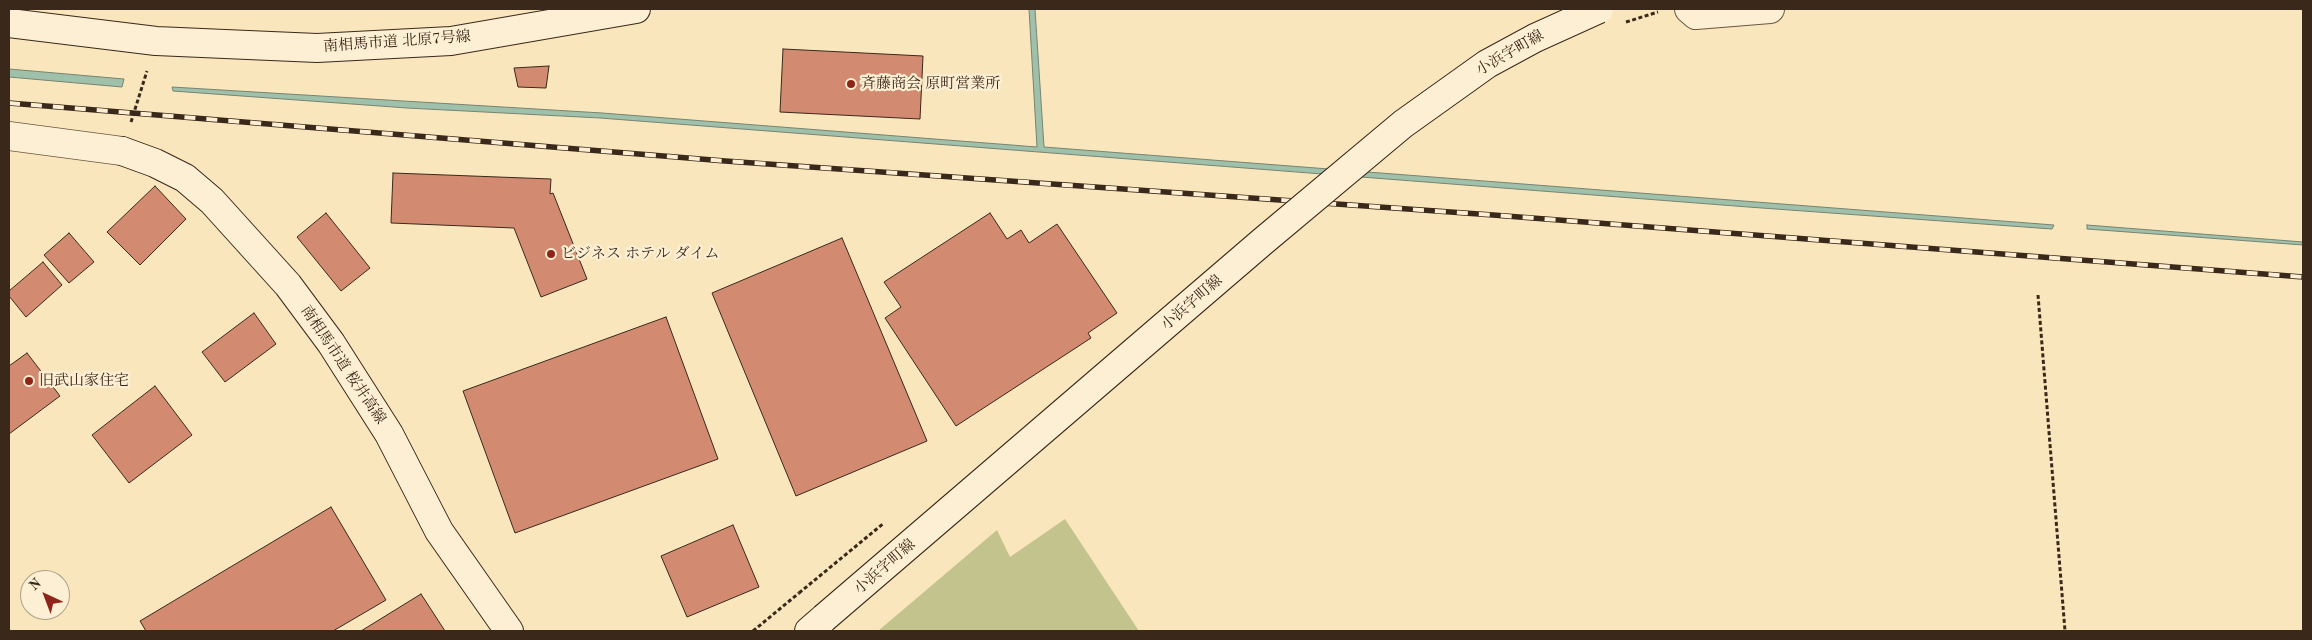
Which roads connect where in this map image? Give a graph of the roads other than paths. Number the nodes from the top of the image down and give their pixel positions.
1 (636, 9) edge
2 (1599, 9) edge
3 (1689, 9) edge
4 (1770, 9) edge
5 (9, 22) edge
6 (9, 136) edge
7 (816, 625) edge
8 (509, 631) edge

1 - 5 street, 南相馬市道 北原7号線
2 - 7 street, 小浜字町線, bridge
3 - 4 street
6 - 8 street, 南相馬市道 桜井高線

